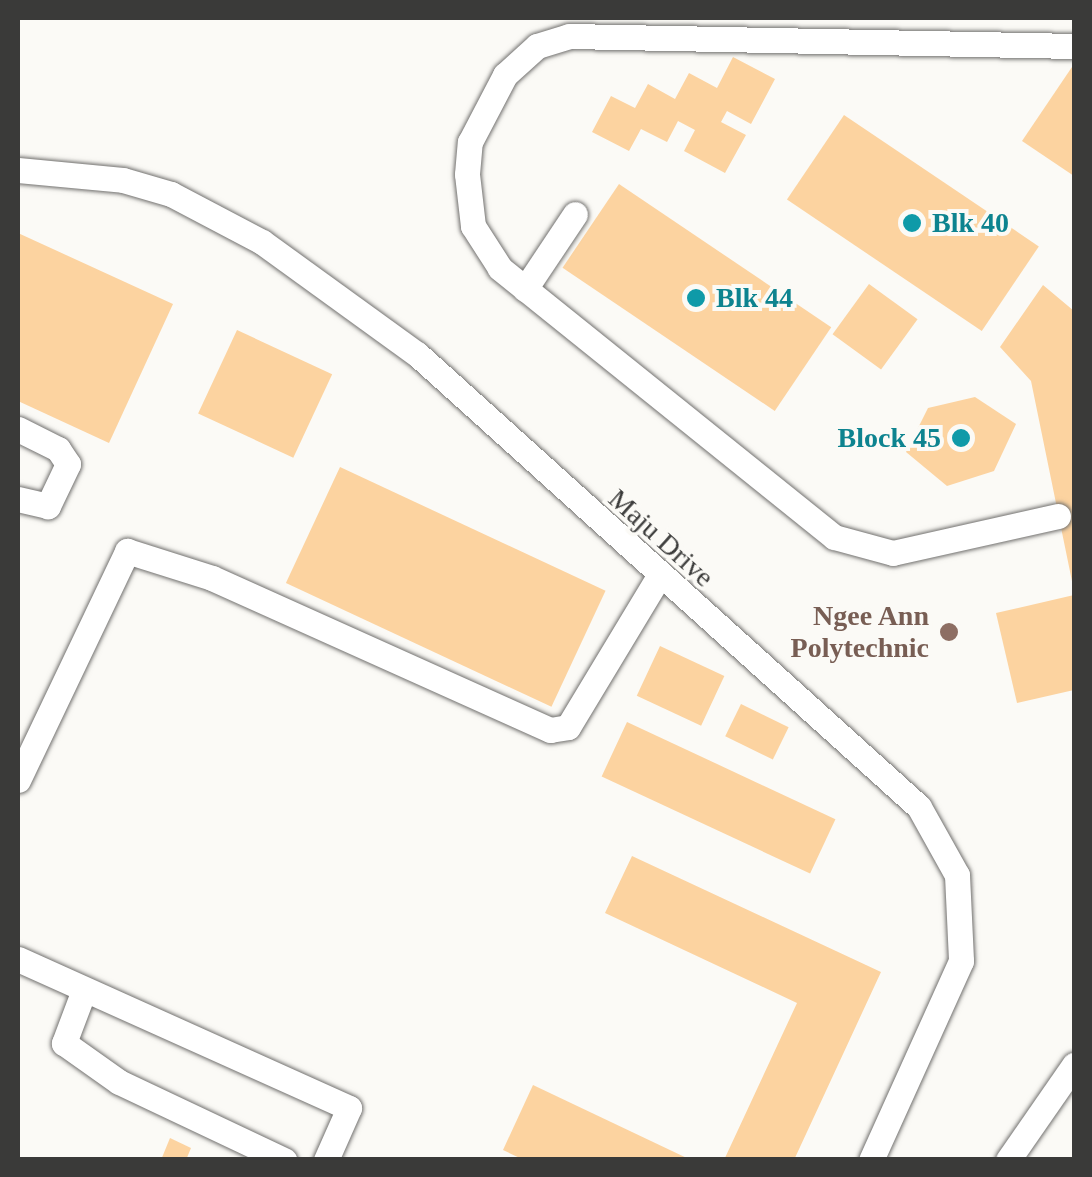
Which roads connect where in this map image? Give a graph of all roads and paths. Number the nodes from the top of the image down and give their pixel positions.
1 (1074, 46) edge
2 (18, 170) edge
3 (575, 214) dead end
4 (525, 289) junction
5 (18, 429) edge
6 (18, 500) edge
7 (1058, 516) dead end
8 (658, 578) junction
9 (18, 780) edge
10 (18, 958) edge
11 (84, 990) junction
12 (1074, 1065) edge
13 (284, 1160) edge
14 (326, 1160) edge
15 (871, 1160) edge
16 (1008, 1160) edge

1 - 4 lane
2 - 8 lane, Maju Drive
3 - 4 lane
4 - 7 lane
5 - 6 lane
8 - 9 lane
8 - 15 lane, Maju Drive
10 - 11 lane
11 - 13 lane
11 - 14 lane
12 - 16 lane

